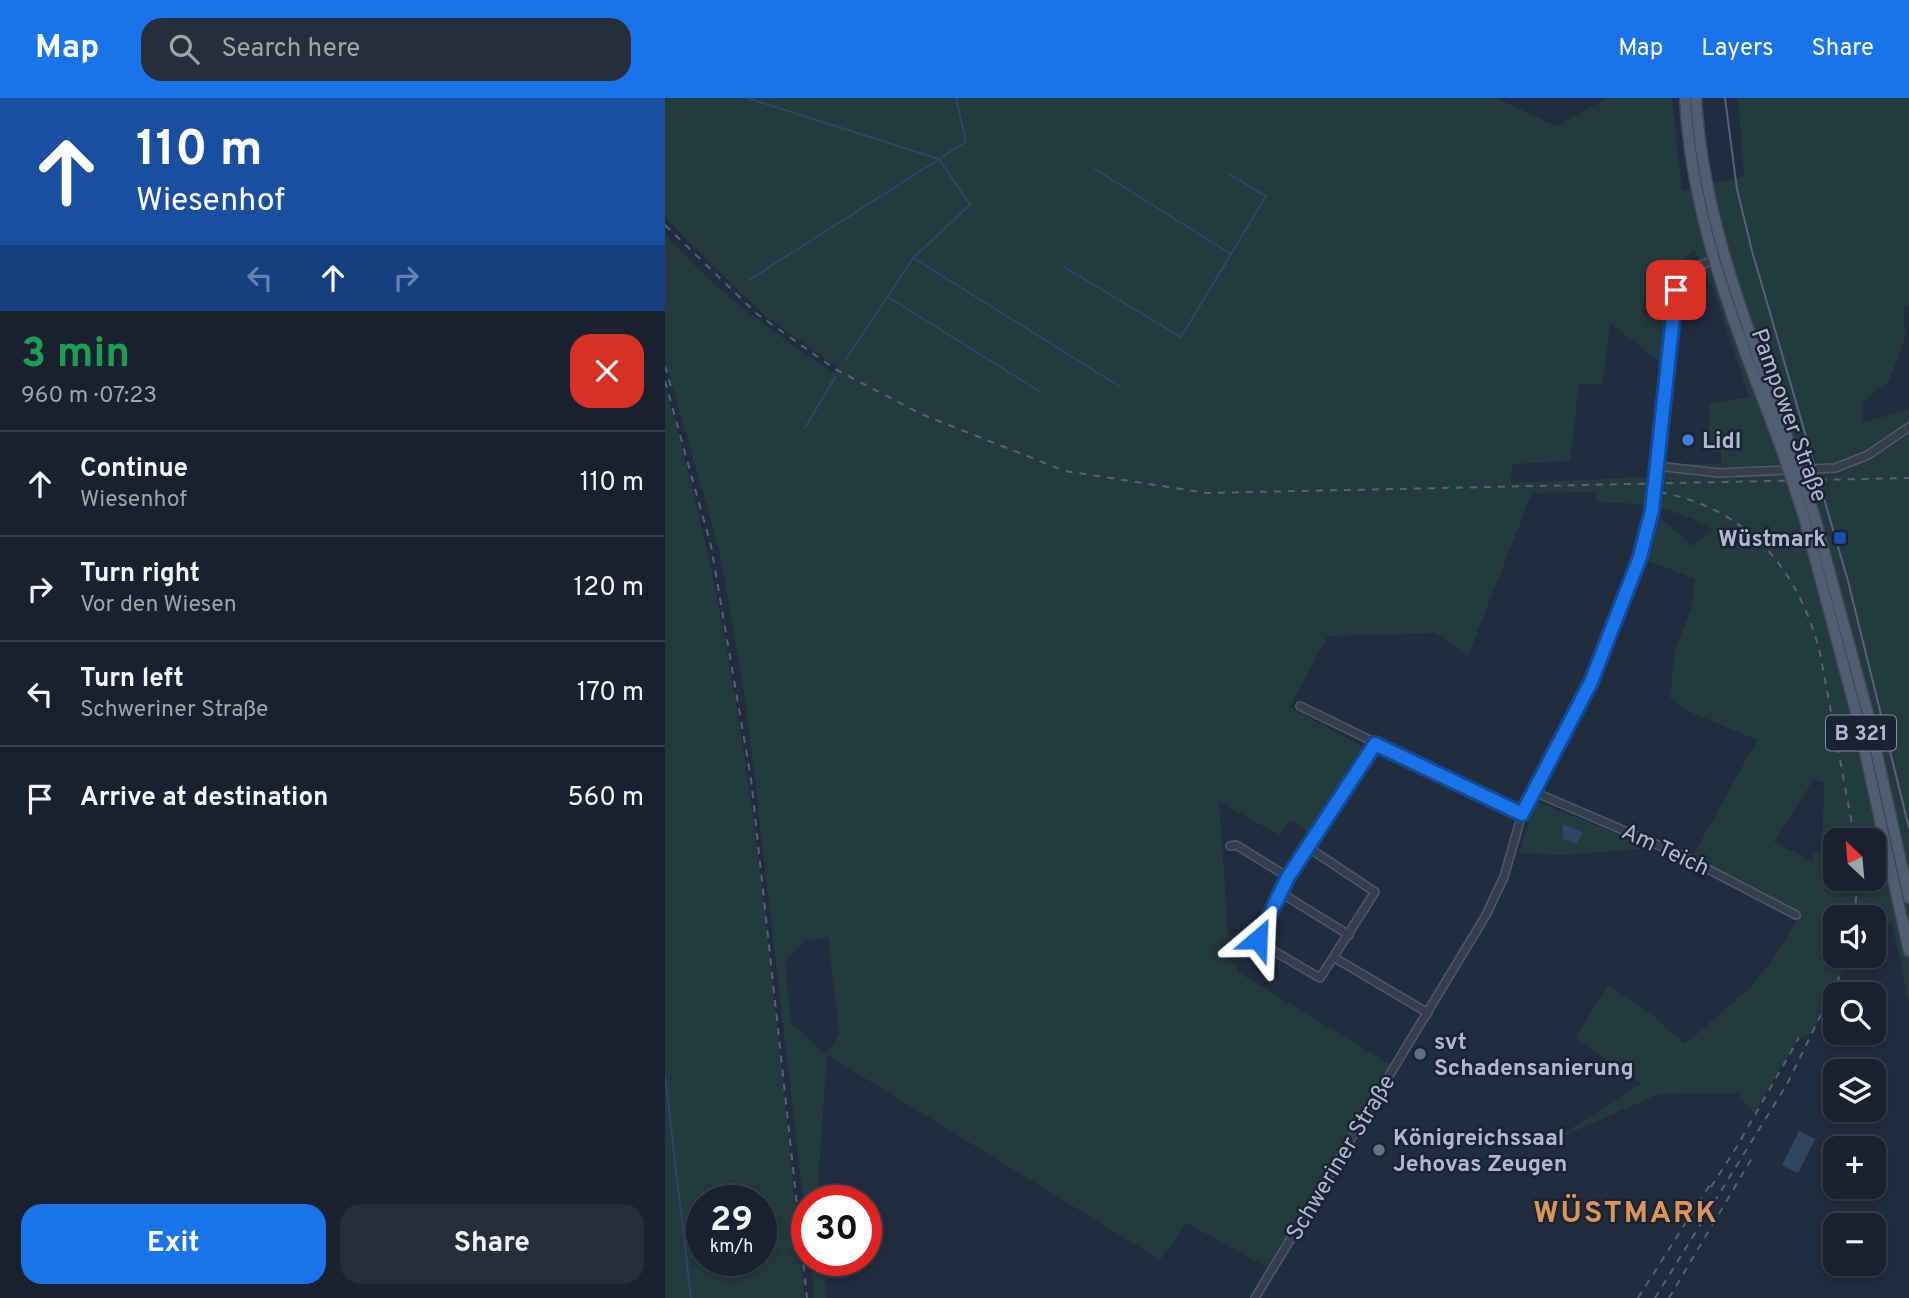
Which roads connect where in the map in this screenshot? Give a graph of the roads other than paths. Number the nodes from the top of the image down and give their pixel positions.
1 (1685, 98) edge
2 (1696, 98) edge
3 (1724, 256) junction
4 (1713, 260) junction
5 (1909, 427) edge
6 (1788, 453) junction
7 (1657, 467) junction
8 (1809, 516) junction
9 (1300, 706) dead end
10 (1375, 744) junction
11 (1532, 791) junction
12 (1522, 814) junction
13 (1230, 846) dead end
14 (1309, 848) junction
15 (1288, 877) junction
16 (1281, 893) junction
17 (1909, 898) edge
18 (1796, 915) dead end
19 (1349, 935) junction
20 (1909, 951) edge
21 (1335, 958) junction
22 (1428, 1013) junction
23 (1255, 1298) edge

1 - 4 main road, Pampower Straße / B 321
2 - 3 main road, Pampower Straße / B 321
3 - 4 street, Schweriner Straße
3 - 6 main road, Pampower Straße / B 321
4 - 6 main road, Pampower Straße / B 321
4 - 7 street, Schweriner Straße
5 - 7 street
6 - 8 main road, Pampower Straße / B 321, bridge
7 - 11 street, Schweriner Straße
8 - 17 main road, Pampower Straße / B 321
8 - 20 main road, Pampower Straße / B 321
9 - 10 street
10 - 12 street
10 - 14 street
11 - 12 street, Schweriner Straße
11 - 18 street, Am Teich
12 - 22 street, Schweriner Straße
13 - 15 street
14 - 15 street
14 - 19 street
15 - 16 street
16 - 19 street
16 - 21 street
19 - 21 street
21 - 22 street
22 - 23 street, Schweriner Straße

